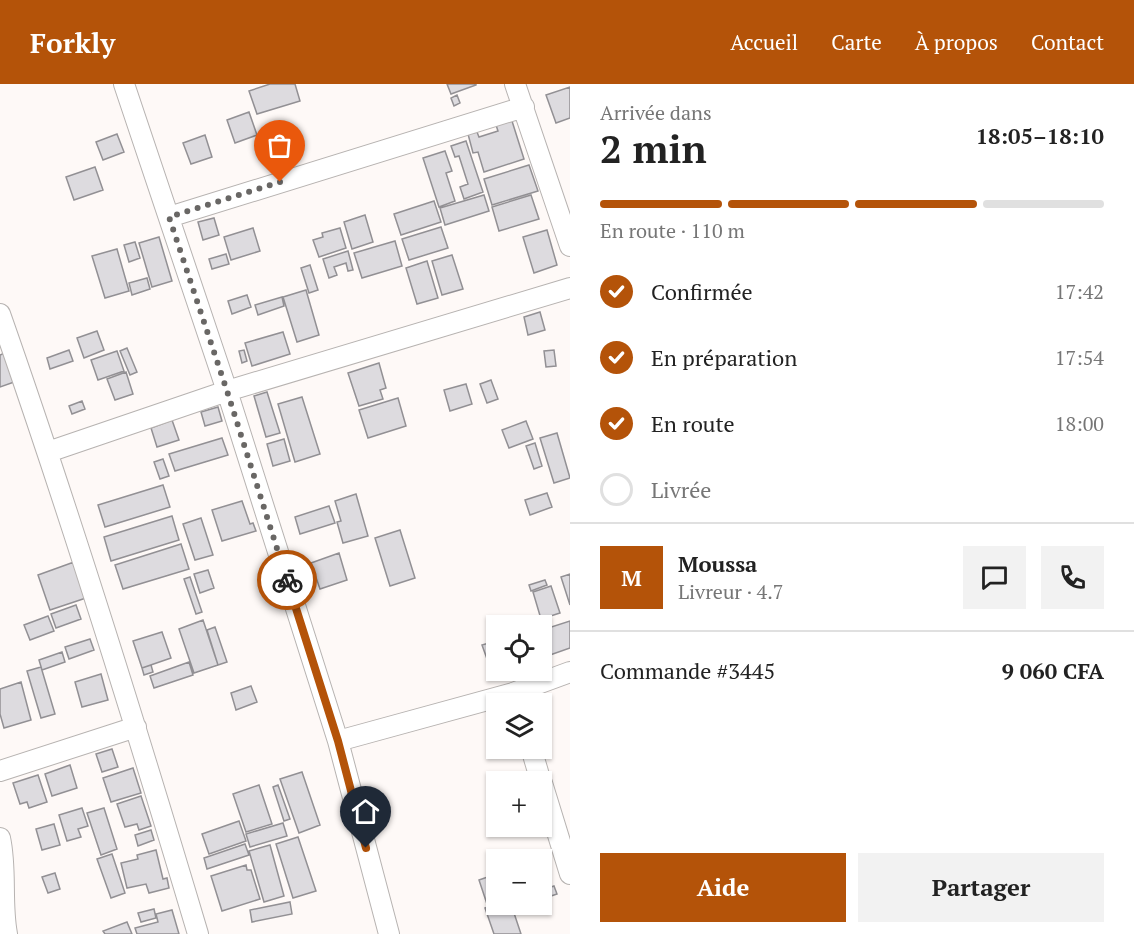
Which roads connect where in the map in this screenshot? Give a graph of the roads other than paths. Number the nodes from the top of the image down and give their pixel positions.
1 (124, 84) edge
2 (515, 84) edge
3 (524, 107) junction
4 (169, 217) junction
5 (570, 246) edge
6 (570, 288) edge
7 (0, 314) edge
8 (227, 391) junction
9 (48, 452) junction
10 (570, 672) edge
11 (526, 693) edge
12 (486, 705) edge
13 (136, 727) junction
14 (338, 741) junction
15 (0, 771) edge
16 (552, 817) edge
17 (0, 838) edge
18 (570, 874) edge
19 (7, 934) edge
20 (198, 934) edge
21 (389, 934) edge

1 - 4 street
2 - 3 street
3 - 4 street
3 - 5 street
4 - 8 street
6 - 8 street
7 - 9 street
8 - 9 street
8 - 14 street
9 - 13 street
10 - 11 street
12 - 14 street
13 - 15 street
13 - 20 street
14 - 21 street
16 - 18 street
17 - 19 street

